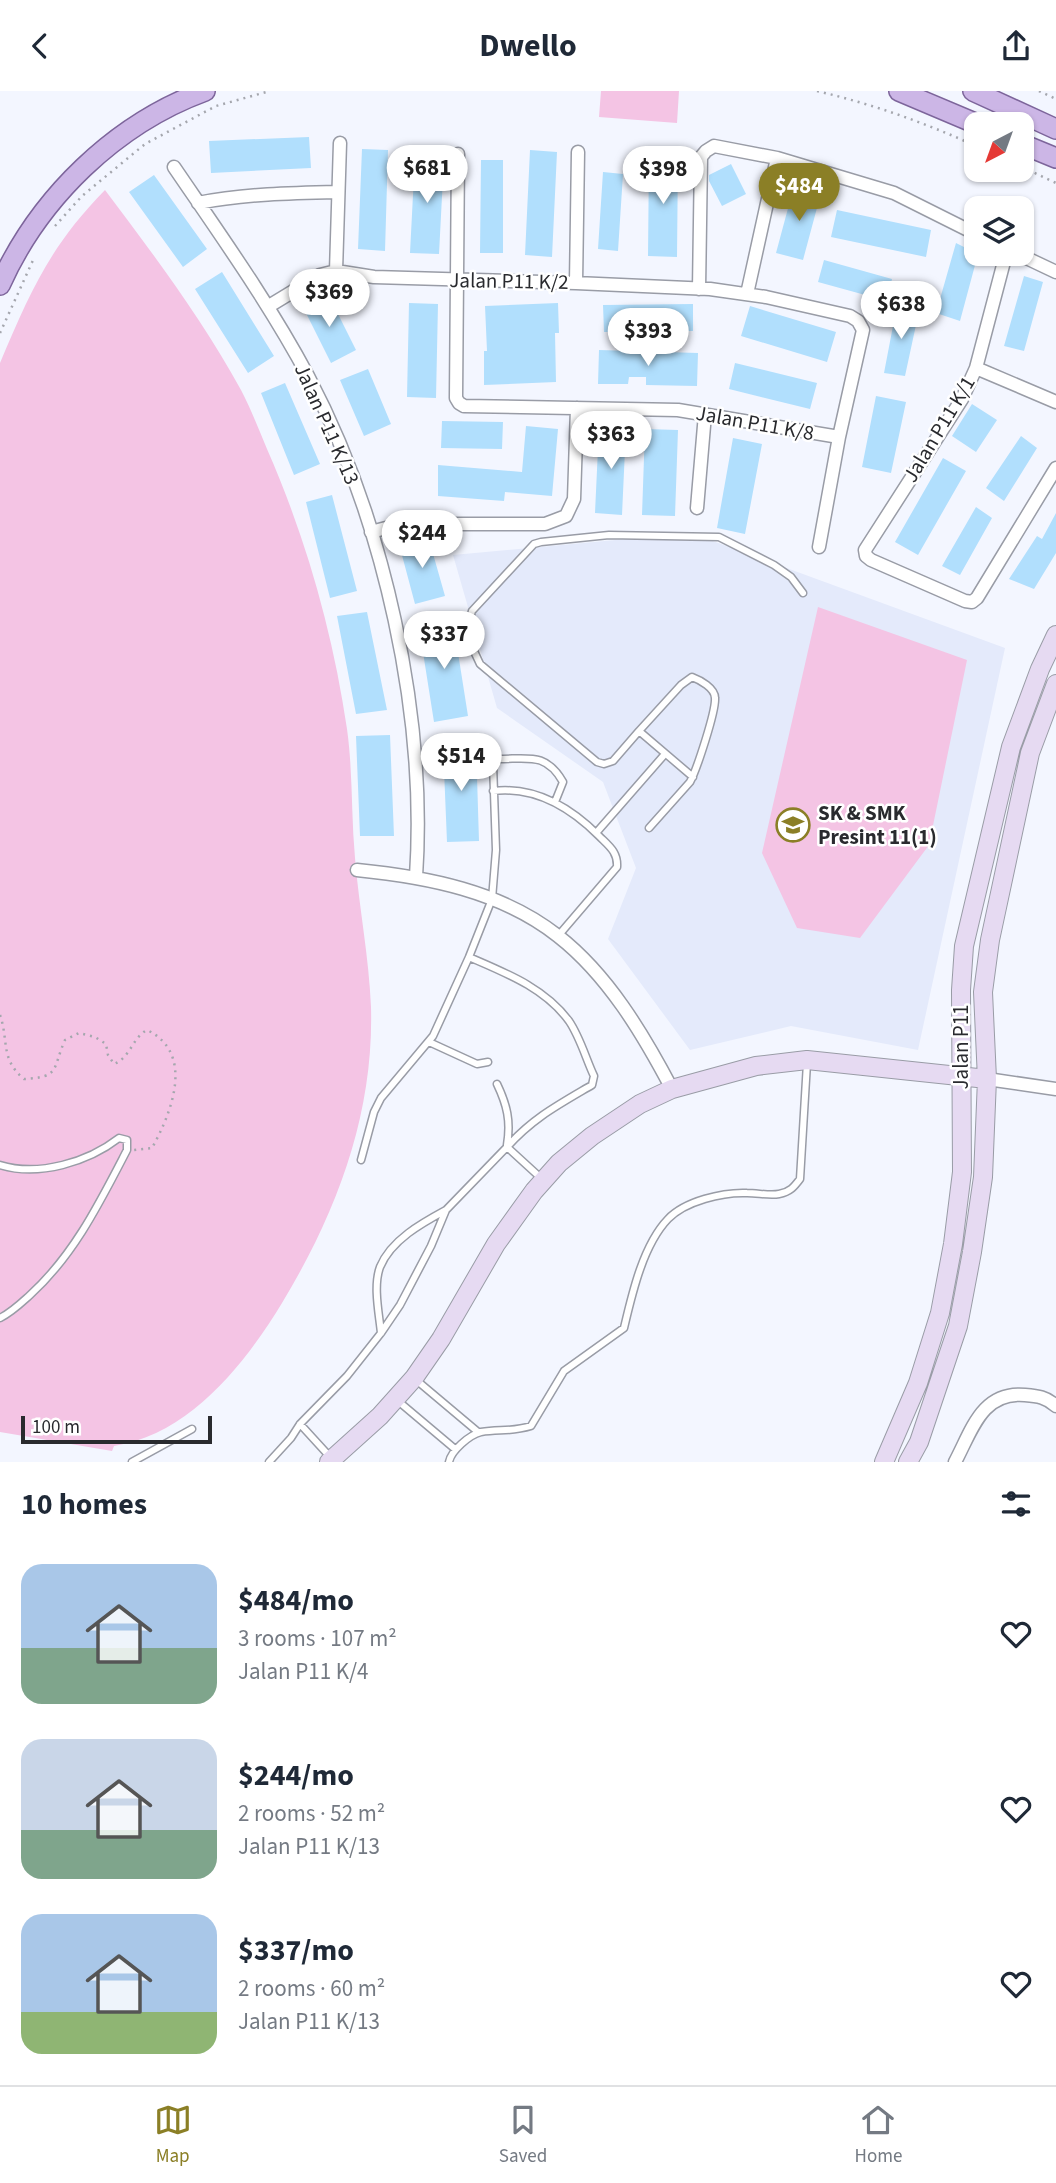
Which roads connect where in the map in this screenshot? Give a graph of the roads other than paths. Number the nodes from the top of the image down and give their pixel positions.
1 (205, 91) edge
2 (899, 91) edge
3 (973, 91) edge
4 (964, 118) edge
5 (1056, 129) edge
6 (340, 143) dead end
7 (1034, 149) edge
8 (578, 152) dead end
9 (458, 154) dead end
10 (1056, 158) edge
11 (776, 159) junction
12 (174, 167) dead end
13 (338, 192) junction
14 (198, 204) junction
15 (964, 227) edge
16 (1034, 262) edge
17 (1003, 266) edge
18 (336, 271) junction
19 (1056, 272) edge
20 (456, 281) junction
21 (576, 283) junction
22 (0, 285) edge
23 (699, 289) junction
24 (747, 294) junction
25 (269, 306) junction
26 (976, 367) junction
27 (1056, 402) edge
28 (577, 408) junction
29 (705, 414) junction
30 (839, 437) junction
31 (1056, 468) edge
32 (697, 508) dead end
33 (371, 532) junction
34 (819, 547) dead end
35 (803, 593) dead end
36 (1056, 635) edge
37 (1056, 684) edge
38 (639, 731) junction
39 (665, 754) junction
40 (693, 777) junction
41 (493, 790) junction
42 (555, 802) junction
43 (649, 828) dead end
44 (596, 833) junction
45 (357, 870) dead end
46 (416, 877) junction
47 (492, 899) junction
48 (558, 936) junction
49 (470, 957) junction
50 (429, 1042) junction
51 (807, 1060) junction
52 (488, 1062) dead end
53 (961, 1075) junction
54 (987, 1079) junction
55 (497, 1084) dead end
56 (672, 1089) junction
57 (1056, 1089) edge
58 (507, 1147) junction
59 (361, 1160) dead end
60 (0, 1165) edge
61 (543, 1181) junction
62 (446, 1210) junction
63 (0, 1318) edge
64 (381, 1333) junction
65 (414, 1378) junction
66 (395, 1399) junction
67 (1056, 1406) edge
68 (300, 1424) junction
69 (192, 1429) dead end
70 (478, 1432) junction
71 (455, 1450) junction
72 (331, 1461) edge
73 (132, 1462) edge
74 (269, 1462) edge
75 (449, 1462) edge
76 (884, 1462) edge
77 (908, 1462) edge
78 (955, 1462) edge

1 - 22 main road
2 - 4 main road
3 - 5 main road
6 - 13 street
7 - 10 main road
8 - 21 street
9 - 20 street
11 - 15 street
11 - 23 street
11 - 24 street
12 - 14 street, Jalan P11 K/13
13 - 14 street
13 - 18 street
14 - 25 street, Jalan P11 K/13
16 - 19 street
17 - 26 street, Jalan P11 K/1
18 - 20 street, Jalan P11 K/2
18 - 25 street
20 - 21 street, Jalan P11 K/2
20 - 28 street, Jalan P11 K/8
21 - 23 street, Jalan P11 K/2
23 - 24 street, Jalan P11 K/2
24 - 30 street, Jalan P11 K/2
25 - 33 street, Jalan P11 K/13
26 - 27 street
26 - 31 street, Jalan P11 K/1
28 - 29 street, Jalan P11 K/8
28 - 33 street
29 - 30 street, Jalan P11 K/8
29 - 32 street
30 - 34 street, Jalan P11 K/2
33 - 46 street, Jalan P11 K/13
35 - 38 lane
36 - 53 main road, Jalan P11
37 - 54 main road, Jalan P11
38 - 39 lane
38 - 40 lane
39 - 40 lane
39 - 44 lane
40 - 43 lane
41 - 42 lane
41 - 42 lane
41 - 47 lane
42 - 44 lane
44 - 48 lane
45 - 46 street
46 - 47 street
47 - 48 street
47 - 49 lane
48 - 56 street
49 - 50 lane
49 - 58 lane
50 - 52 lane
50 - 59 lane
51 - 53 main road
51 - 56 main road
51 - 70 lane
53 - 54 main road
53 - 76 main road, Jalan P11
54 - 57 street
54 - 77 main road, Jalan P11
55 - 58 lane
56 - 61 main road
58 - 61 lane
58 - 62 lane
60 - 63 lane
61 - 65 main road
62 - 64 lane
62 - 64 lane
64 - 68 lane
65 - 66 main road
65 - 70 lane
66 - 71 lane
66 - 72 main road
67 - 78 street
68 - 72 lane
68 - 74 lane
69 - 73 lane
70 - 71 lane
71 - 75 lane

